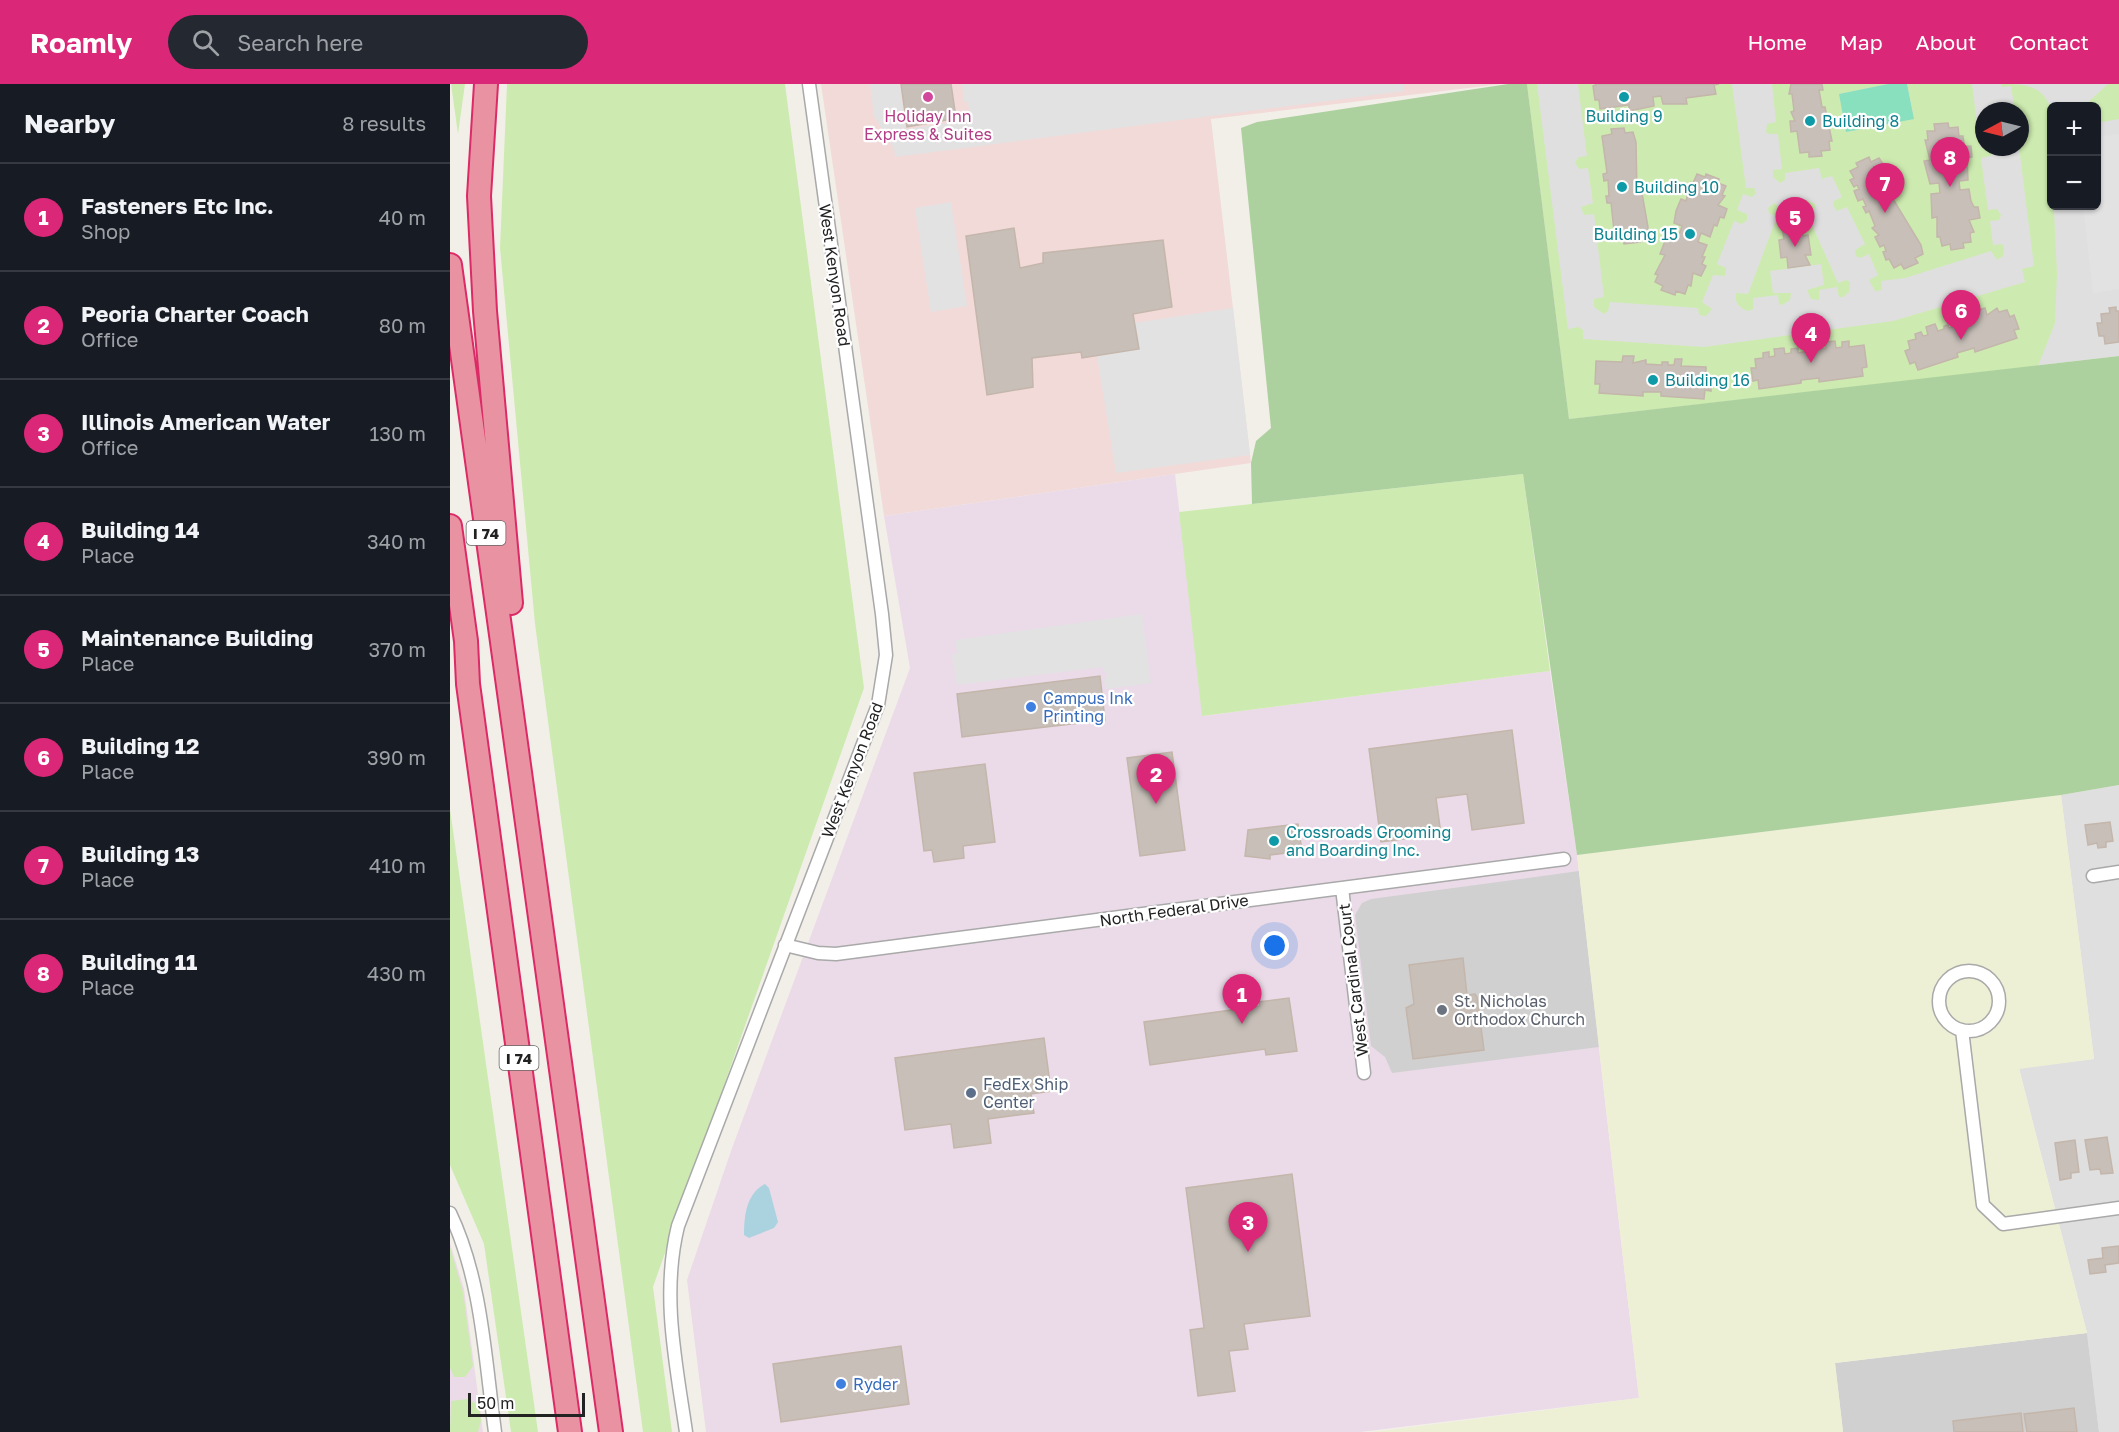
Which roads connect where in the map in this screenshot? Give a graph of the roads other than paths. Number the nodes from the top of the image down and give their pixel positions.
1 (486, 84) edge
2 (809, 84) edge
3 (450, 265) edge
4 (450, 526) edge
5 (450, 618) edge
6 (468, 684) junction
7 (523, 802) junction
8 (1564, 859) dead end
9 (2119, 872) edge
10 (2093, 876) dead end
11 (1342, 888) junction
12 (785, 945) junction
13 (1962, 1030) junction
14 (1364, 1073) dead end
15 (2119, 1208) edge
16 (450, 1213) edge
17 (495, 1432) edge
18 (570, 1432) edge
19 (611, 1432) edge
20 (686, 1432) edge

1 - 7 highway
2 - 12 street, West Kenyon Road
3 - 7 highway, I 74
4 - 6 highway, I 74
5 - 6 highway
6 - 18 highway, I 74
7 - 19 highway, I 74
8 - 11 street, North Federal Drive
9 - 10 street
11 - 12 street, North Federal Drive
11 - 14 street, West Cardinal Court
12 - 20 street, West Kenyon Road
13 - 13 street
13 - 15 street
16 - 17 street

